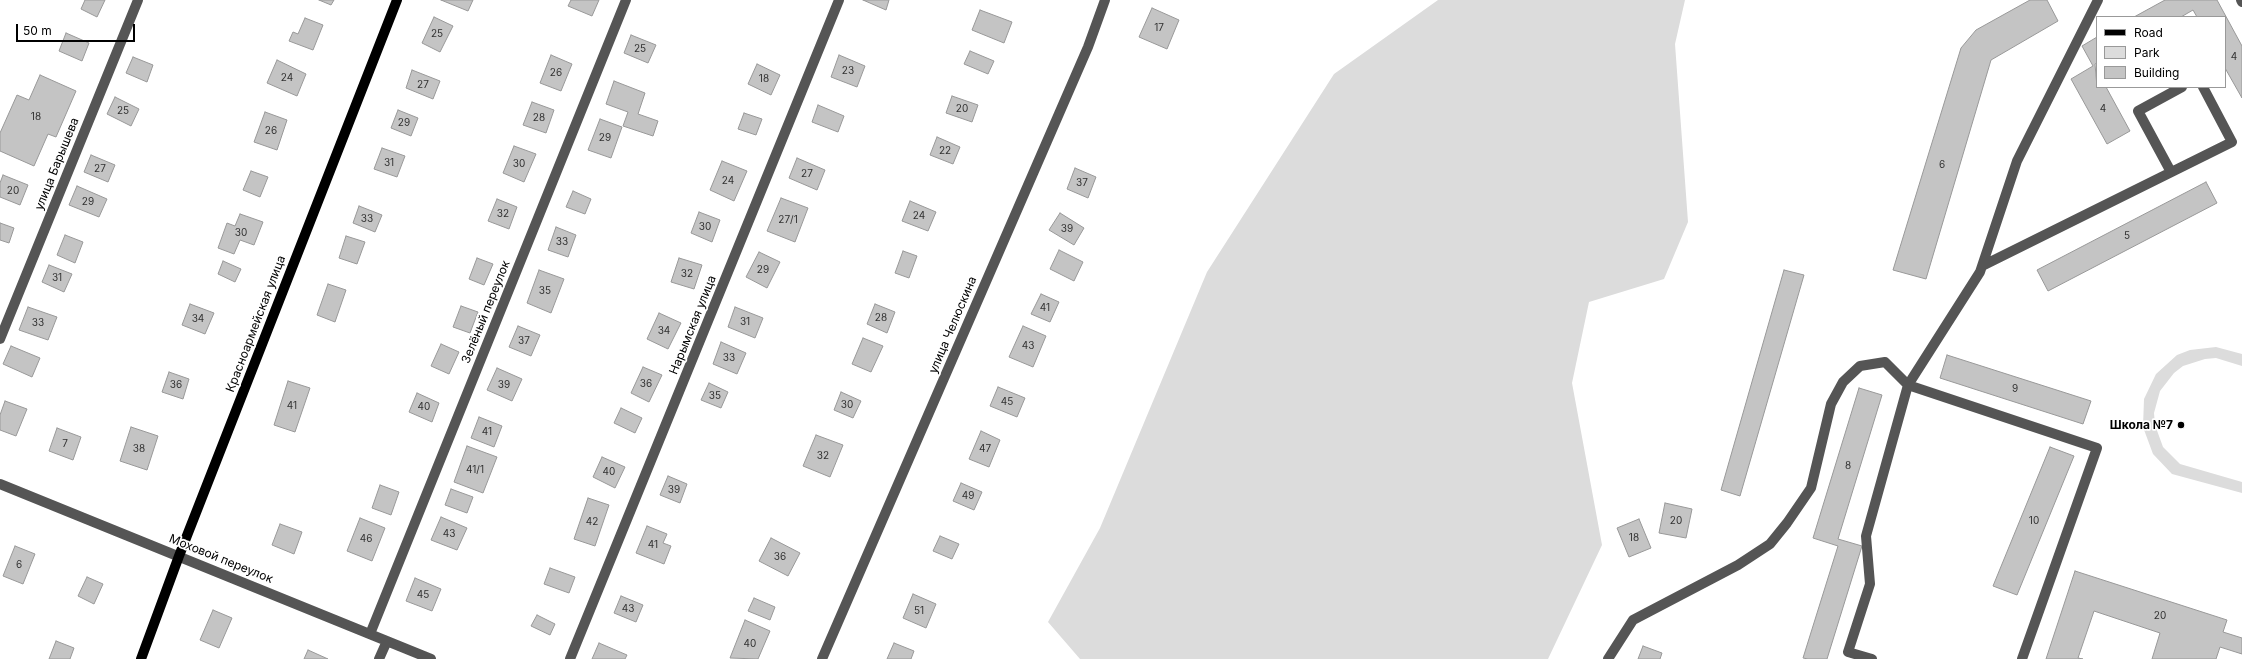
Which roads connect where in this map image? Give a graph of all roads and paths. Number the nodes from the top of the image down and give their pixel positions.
1 (138, 0) edge
2 (397, 0) edge
3 (626, 0) edge
4 (839, 0) edge
5 (1105, 0) edge
6 (2098, 0) edge
7 (2180, 88) edge
8 (2204, 88) edge
9 (2170, 172) junction
10 (1982, 266) junction
11 (0, 339) edge
12 (1908, 385) junction
13 (0, 484) edge
14 (179, 556) junction
15 (370, 634) junction
16 (387, 641) junction
17 (141, 659) edge
18 (379, 659) edge
19 (431, 659) edge
20 (570, 659) edge
21 (822, 659) edge
22 (1608, 659) edge
23 (1872, 659) edge
24 (2022, 659) edge

1 - 11 street, улица Барышева
2 - 14 main road, Красноармейская улица
3 - 15 street, Зелёный переулок
4 - 20 street, Нарымская улица
5 - 21 street, улица Челюскина
6 - 10 street
7 - 9 street
8 - 9 street
9 - 10 street
10 - 12 street
12 - 22 street
12 - 23 street
12 - 24 street
13 - 14 street, Моховой переулок
14 - 15 street, Моховой переулок
14 - 17 main road, Красноармейская улица
15 - 16 street, Моховой переулок
16 - 18 street
16 - 19 street, Моховой переулок

